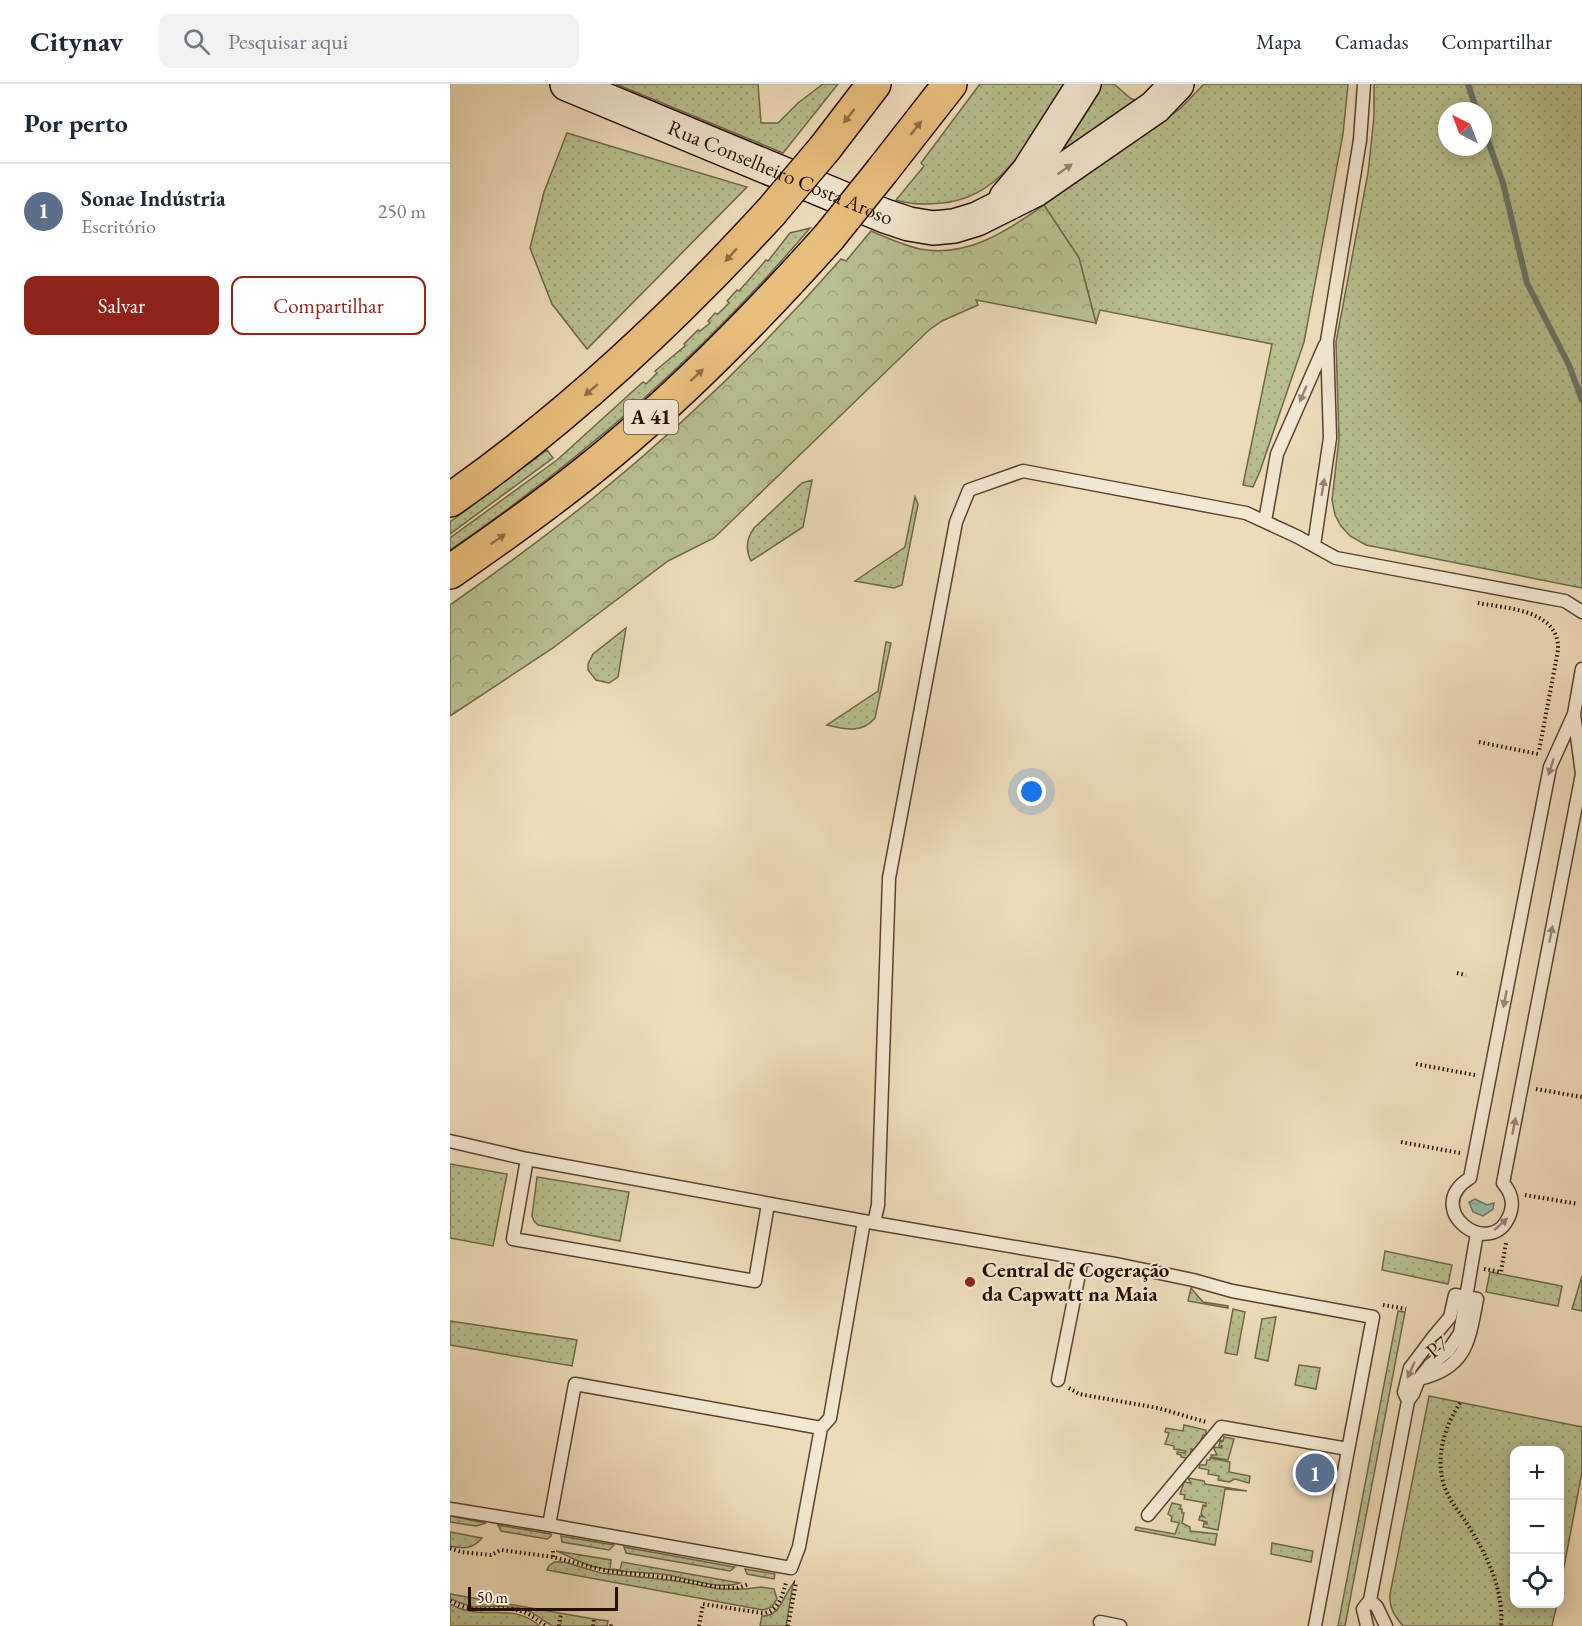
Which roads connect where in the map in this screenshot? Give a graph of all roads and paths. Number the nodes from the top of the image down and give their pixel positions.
1 (567, 84) edge
2 (874, 84) edge
3 (950, 84) edge
4 (1084, 84) edge
5 (1142, 84) edge
6 (1167, 84) edge
7 (1177, 84) edge
8 (1364, 84) edge
9 (997, 209) junction
10 (1326, 341) junction
11 (450, 500) edge
12 (1265, 521) junction
13 (1314, 545) junction
14 (450, 572) edge
15 (1478, 603) dead end
16 (1582, 612) edge
17 (1582, 669) edge
18 (1574, 714) junction
19 (1479, 742) dead end
20 (1538, 754) junction
21 (1536, 765) dead end
22 (1457, 973) dead end
23 (1466, 975) dead end
24 (1416, 1064) dead end
25 (1477, 1064) dead end
26 (1475, 1075) junction
27 (1473, 1086) dead end
28 (1536, 1089) dead end
29 (1582, 1097) edge
30 (450, 1141) edge
31 (1401, 1142) dead end
32 (1462, 1142) dead end
33 (527, 1159) junction
34 (1525, 1195) dead end
35 (768, 1204) junction
36 (1578, 1204) dead end
37 (869, 1222) junction
38 (1477, 1233) junction
39 (1082, 1259) junction
40 (1467, 1297) junction
41 (1375, 1303) dead end
42 (1406, 1309) dead end
43 (1058, 1380) joint
44 (1408, 1401) junction
45 (1460, 1402) dead end
46 (1221, 1427) junction
47 (821, 1428) junction
48 (1348, 1449) junction
49 (450, 1509) edge
50 (1148, 1515) dead end
51 (549, 1525) junction
52 (450, 1548) edge
53 (553, 1550) dead end
54 (553, 1557) junction
55 (788, 1576) dead end
56 (796, 1583) dead end
57 (749, 1584) dead end
58 (1370, 1600) junction
59 (450, 1601) edge
60 (561, 1613) dead end
61 (594, 1619) dead end
62 (1100, 1622) dead end
63 (546, 1626) edge
64 (559, 1626) edge
65 (593, 1626) edge
66 (699, 1626) edge
67 (788, 1626) edge
68 (1120, 1626) edge
69 (1315, 1626) edge
70 (1366, 1626) edge
71 (1386, 1626) edge
72 (1501, 1626) edge

1 - 9 main road, Rua Conselheiro Costa Aroso
2 -> 11 highway, A 41, bridge
14 -> 3 highway, A 41, bridge
4 - 9 main road, Rua Conselheiro Costa Aroso
5 - 6 main road
9 -> 7 main road, Rua Conselheiro Costa Aroso
8 - 10 lane
10 -> 12 lane
13 -> 10 lane
12 - 13 lane
12 - 37 lane
13 - 16 lane
15 - 20 path
17 - 18 lane
18 -> 38 lane
38 -> 18 lane
19 - 20 path
20 - 21 path
22 - 23 path
24 - 26 path
25 - 26 path
26 - 27 path
28 - 29 path
30 - 33 lane
31 - 32 path
33 - 35 lane
33 - 35 lane
34 - 36 path
35 - 37 lane
37 - 39 lane
37 - 47 lane
38 - 40 lane
39 - 43 lane
39 - 48 lane
40 - 44 lane
40 -> 44 lane
41 - 42 path
43 - 46 path
44 - 58 lane
45 - 72 path
46 - 48 lane
46 - 50 lane
47 - 51 lane
47 - 51 lane
48 - 69 lane
49 - 51 lane
52 - 54 path
53 - 54 path
54 - 57 path
55 - 66 path
56 - 67 path
58 - 70 lane
58 - 71 lane
59 - 63 path
60 - 64 path
61 - 65 path
62 - 68 lane

